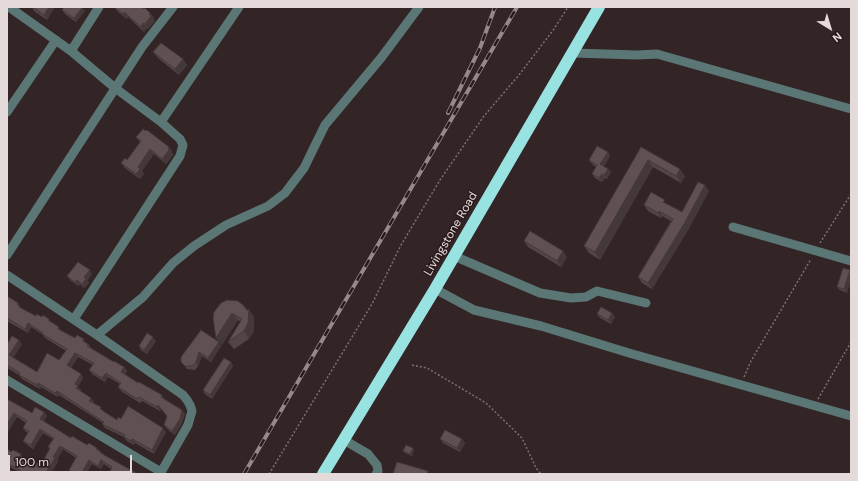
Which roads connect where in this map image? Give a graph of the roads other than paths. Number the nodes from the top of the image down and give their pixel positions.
1 (10, 7) edge
2 (99, 7) edge
3 (173, 7) edge
4 (239, 7) edge
5 (419, 7) edge
6 (599, 7) edge
7 (56, 40) junction
8 (71, 51) junction
9 (573, 53) junction
10 (115, 88) junction
11 (851, 109) edge
12 (7, 112) edge
13 (161, 122) junction
14 (732, 227) dead end
15 (7, 256) edge
16 (454, 256) junction
17 (851, 261) edge
18 (7, 276) edge
19 (435, 289) junction
20 (646, 303) dead end
21 (74, 320) junction
22 (97, 335) junction
23 (7, 380) edge
24 (851, 416) edge
25 (344, 440) junction
26 (160, 473) edge
27 (323, 474) edge
28 (376, 474) edge

1 - 7 street
2 - 8 street
3 - 10 street
4 - 13 street
5 - 22 street
6 - 9 highway, Livingstone Road
7 - 8 street
7 - 12 street
8 - 10 street
9 - 11 street
9 - 16 highway, Livingstone Road
10 - 13 street
10 - 15 street
13 - 21 street
14 - 17 street
16 - 19 highway, Livingstone Road
16 - 20 street
18 - 21 street
19 - 24 street
19 - 25 highway, Livingstone Road
21 - 22 street
22 - 26 street
23 - 26 street
25 - 27 highway, Livingstone Road
25 - 28 street

